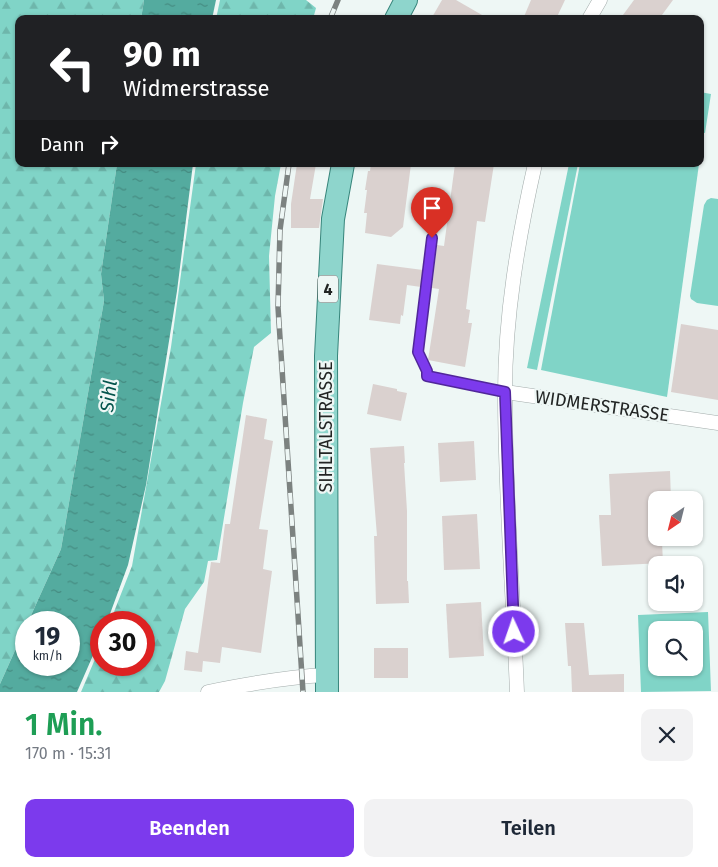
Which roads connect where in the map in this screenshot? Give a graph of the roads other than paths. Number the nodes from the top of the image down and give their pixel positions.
1 (406, 0) edge
2 (600, 0) edge
3 (398, 15) edge
4 (591, 15) edge
5 (342, 167) edge
6 (534, 167) edge
7 (435, 219) dead end
8 (505, 392) junction
9 (718, 423) edge
10 (326, 683) edge
11 (208, 692) edge
12 (517, 692) edge

1 - 3 main road
2 - 4 street
5 - 10 main road, SIHLTALSTRASSE / 4
6 - 8 street
7 - 8 lane, WIDMERSTRASSE
8 - 9 street, WIDMERSTRASSE
8 - 12 street
10 - 11 street

